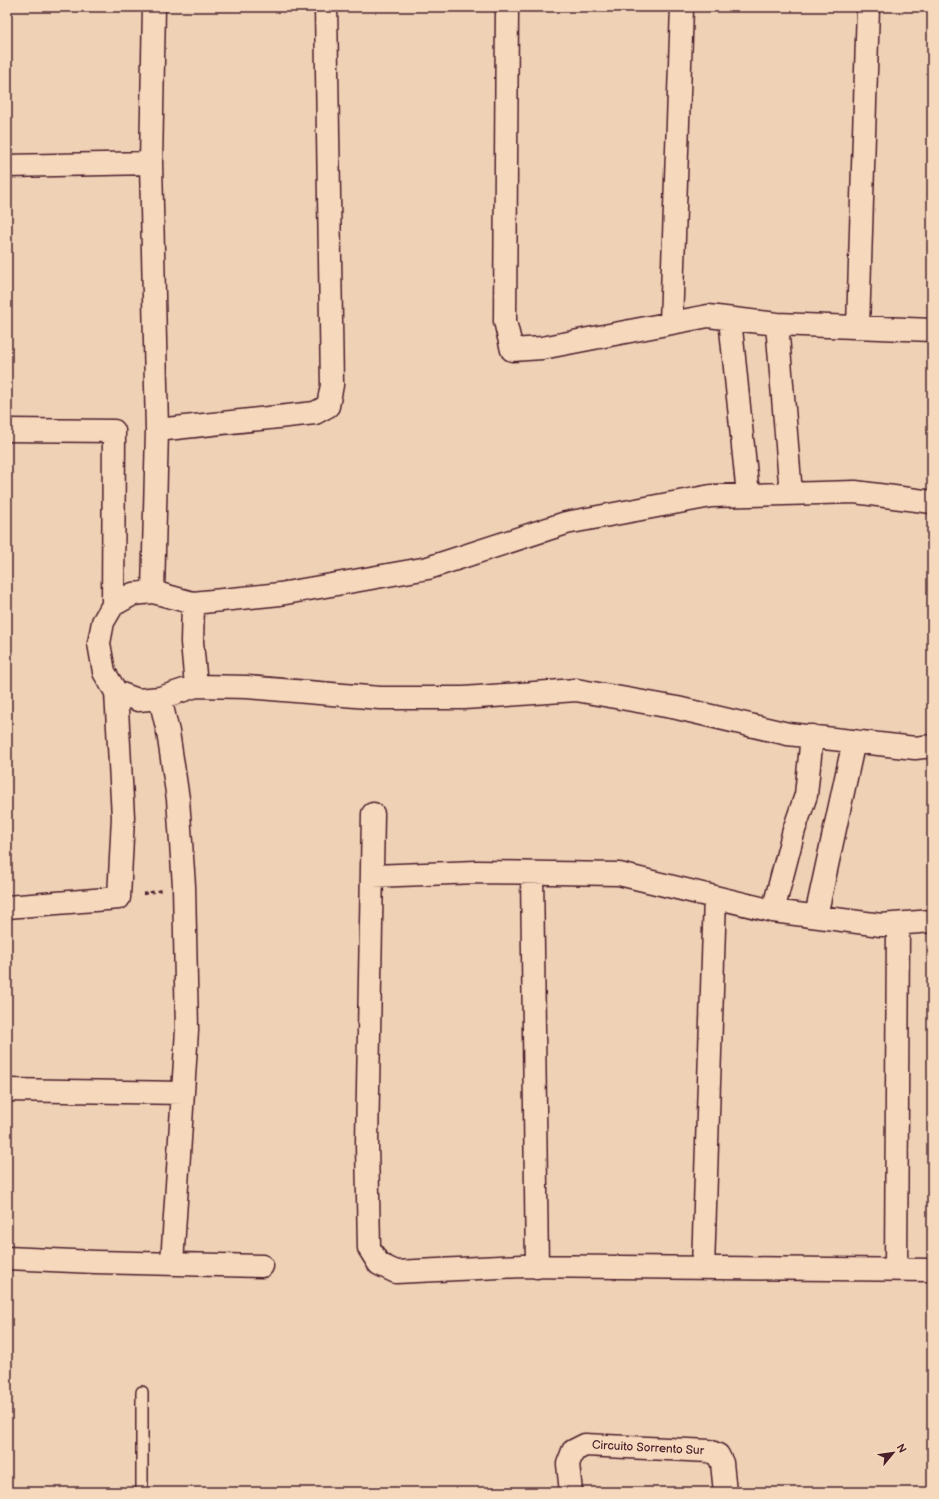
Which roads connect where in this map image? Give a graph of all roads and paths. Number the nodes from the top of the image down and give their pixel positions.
1 (154, 7) edge
2 (326, 7) edge
3 (507, 7) edge
4 (682, 7) edge
5 (868, 7) edge
6 (151, 163) junction
7 (7, 166) edge
8 (730, 319) junction
9 (671, 323) junction
10 (777, 324) junction
11 (858, 327) junction
12 (932, 330) edge
13 (7, 430) edge
14 (157, 430) junction
15 (791, 494) junction
16 (748, 495) junction
17 (932, 502) edge
18 (153, 592) junction
19 (193, 603) junction
20 (113, 605) junction
21 (196, 686) junction
22 (116, 692) junction
23 (160, 698) junction
24 (812, 736) junction
25 (854, 741) junction
26 (932, 746) edge
27 (373, 814) dead end
28 (532, 873) junction
29 (373, 876) junction
30 (184, 886) junction
31 (715, 897) junction
32 (119, 898) junction
33 (7, 907) edge
34 (773, 910) junction
35 (816, 916) junction
36 (932, 922) edge
37 (898, 924) junction
38 (7, 1090) edge
39 (183, 1093) junction
40 (7, 1258) edge
41 (172, 1264) junction
42 (262, 1266) dead end
43 (537, 1267) junction
44 (704, 1268) junction
45 (896, 1270) junction
46 (932, 1270) edge
47 (142, 1392) dead end
48 (142, 1492) edge
49 (570, 1492) edge
50 (725, 1492) edge

1 - 6 street
2 - 14 street
3 - 9 street
4 - 9 street
5 - 11 street
6 - 7 street
6 - 14 street
8 - 9 street
8 - 10 street
8 - 16 street
10 - 11 street
10 - 15 street
11 - 12 street
13 - 20 street
14 - 18 street
15 - 16 street
15 - 17 street
16 - 19 street
18 - 19 street
18 - 20 street
19 - 21 street
20 - 22 street
21 - 23 street
21 - 24 street
22 - 23 street
22 - 32 street
23 - 30 street
24 - 25 street
24 - 34 street
25 - 26 street
25 - 35 street
27 - 29 street
28 - 29 street
28 - 31 street
28 - 43 street
29 - 43 street
30 - 32 path
30 - 39 street
31 - 34 street
31 - 44 street
32 - 33 street
34 - 35 street
35 - 37 street
36 - 37 street
37 - 45 street
38 - 39 street
39 - 41 street
40 - 41 street
41 - 42 street
43 - 44 street
44 - 45 street
45 - 46 street
47 - 48 lane
49 - 50 street, Circuito Sorrento Sur

